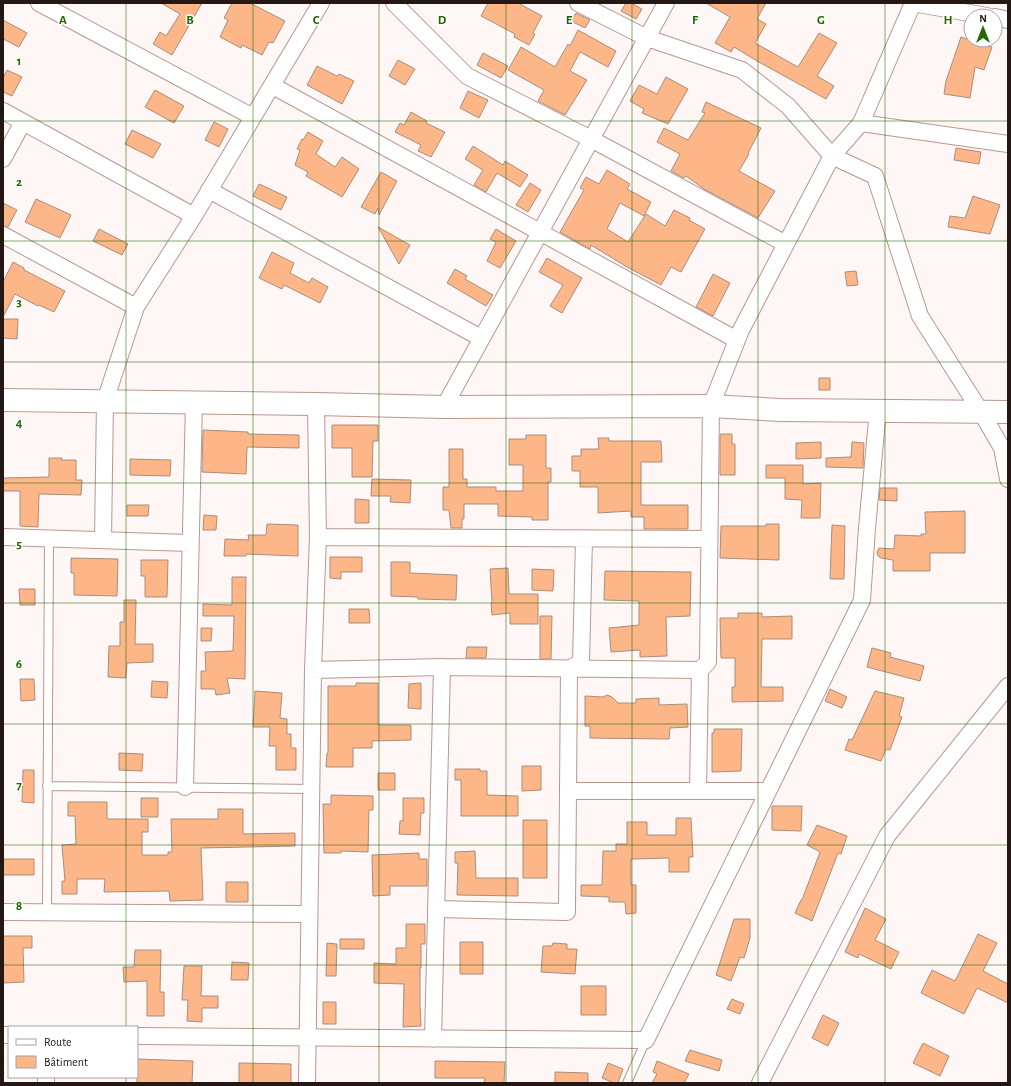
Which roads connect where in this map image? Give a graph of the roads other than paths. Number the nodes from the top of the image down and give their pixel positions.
1 (39, 3) edge
2 (321, 3) edge
3 (394, 3) edge
4 (578, 3) edge
5 (666, 3) edge
6 (912, 3) edge
7 (963, 12) edge
8 (647, 38) junction
9 (273, 86) junction
10 (3, 111) edge
11 (253, 117) junction
12 (23, 122) junction
13 (861, 123) junction
14 (591, 139) junction
15 (1008, 144) edge
16 (832, 156) junction
17 (3, 159) edge
18 (209, 190) junction
19 (194, 216) junction
20 (540, 232) junction
21 (3, 235) edge
22 (786, 244) junction
23 (136, 307) junction
24 (481, 338) junction
25 (737, 340) junction
26 (3, 400) edge
27 (105, 401) junction
28 (194, 402) junction
29 (316, 404) junction
30 (711, 406) junction
31 (444, 407) junction
32 (878, 410) junction
33 (980, 412) junction
34 (1008, 412) edge
35 (1008, 479) edge
36 (3, 537) edge
37 (318, 537) junction
38 (49, 538) junction
39 (584, 539) junction
40 (709, 539) junction
41 (103, 540) junction
42 (190, 543) junction
43 (442, 667) junction
44 (569, 669) junction
45 (313, 670) junction
46 (700, 670) junction
47 (1008, 686) edge
48 (47, 786) junction
49 (185, 787) junction
50 (311, 789) junction
51 (698, 790) junction
52 (568, 791) junction
53 (768, 791) junction
54 (436, 909) junction
55 (3, 912) edge
56 (47, 912) junction
57 (309, 914) junction
58 (138, 1036) edge
59 (308, 1037) junction
60 (433, 1039) junction
61 (646, 1040) junction
62 (307, 1083) edge
63 (627, 1083) edge
64 (760, 1083) edge

1 - 11 street
2 - 9 street
3 - 14 street
4 - 8 street
5 - 8 street
6 - 7 street
6 - 13 street
8 - 14 street
8 - 16 street
9 - 11 street
9 - 20 street
10 - 12 street
11 - 18 street
12 - 17 street
12 - 19 street
13 - 15 street
13 - 16 street
14 - 20 street
14 - 22 street
16 - 22 street
16 - 33 street
18 - 19 street
18 - 24 street
19 - 23 street
20 - 24 street
20 - 25 street
21 - 23 street
22 - 25 street
23 - 27 street
24 - 31 street
25 - 30 street
26 - 27 street
27 - 28 street
27 - 41 street
28 - 29 street
28 - 42 street
29 - 31 street
29 - 37 street
30 - 31 street
30 - 32 street
30 - 40 street
32 - 33 street
32 - 53 street
33 - 34 street
33 - 35 street
36 - 38 street
37 - 39 street
37 - 45 street
38 - 41 street
38 - 48 lane
39 - 40 street
39 - 44 street
40 - 46 street
41 - 42 street
42 - 49 street
43 - 44 street
43 - 45 street
43 - 54 street
44 - 46 street
44 - 52 street
45 - 50 street
46 - 51 street
47 - 64 street
48 - 49 lane
48 - 56 lane
49 - 50 lane
50 - 57 street
51 - 52 street
51 - 53 street
52 - 54 street
53 - 61 street
54 - 60 street
55 - 56 street
56 - 57 street
57 - 59 street
58 - 59 street
59 - 60 street
59 - 62 street
60 - 61 street
61 - 63 lane

